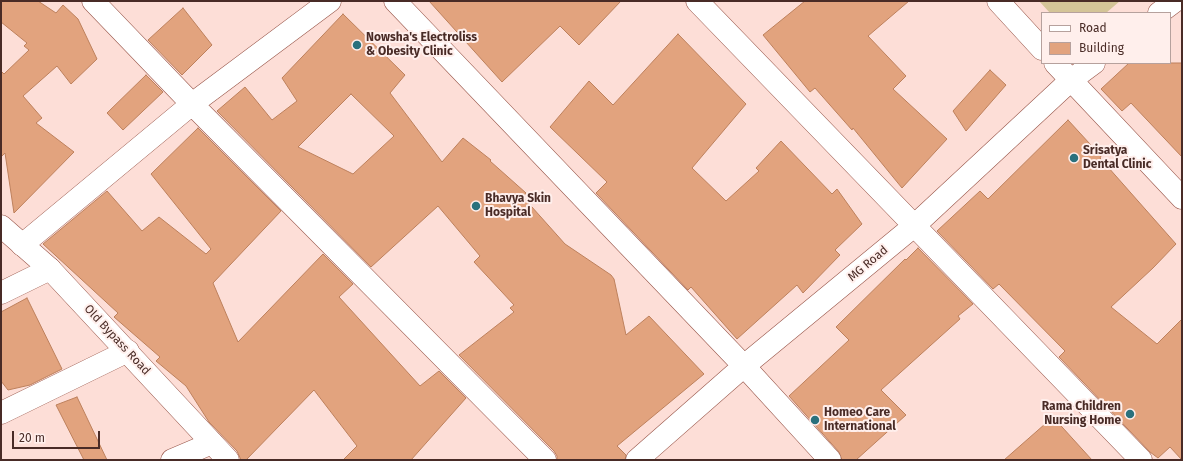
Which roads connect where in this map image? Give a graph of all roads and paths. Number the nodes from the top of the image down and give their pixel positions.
1 (93, 1) edge
2 (330, 1) edge
3 (395, 1) edge
4 (697, 1) edge
5 (998, 1) edge
6 (1175, 1) edge
7 (1160, 12) edge
8 (1041, 48) edge
9 (1056, 64) edge
10 (1093, 64) edge
11 (1071, 80) junction
12 (192, 104) junction
13 (1182, 198) edge
14 (1, 226) edge
15 (914, 226) junction
16 (22, 245) junction
17 (50, 269) junction
18 (1, 293) edge
19 (128, 352) junction
20 (744, 366) junction
21 (1, 413) edge
22 (212, 443) junction
23 (172, 460) edge
24 (228, 460) edge
25 (545, 460) edge
26 (637, 460) edge
27 (830, 460) edge
28 (1141, 460) edge

1 - 12 street
2 - 12 street
3 - 20 street
4 - 15 street
5 - 8 street
6 - 7 street
9 - 11 street
10 - 11 street, MG Road
11 - 13 street
11 - 15 street, MG Road
12 - 16 street
12 - 25 street
14 - 16 street, Old Bypass Road
15 - 20 street, MG Road
15 - 28 street
16 - 17 street, Old Bypass Road
17 - 18 street
17 - 19 street, Old Bypass Road
19 - 21 street
19 - 22 street, Old Bypass Road
20 - 26 street, MG Road
20 - 27 street
22 - 23 street
22 - 24 street, Old Bypass Road

